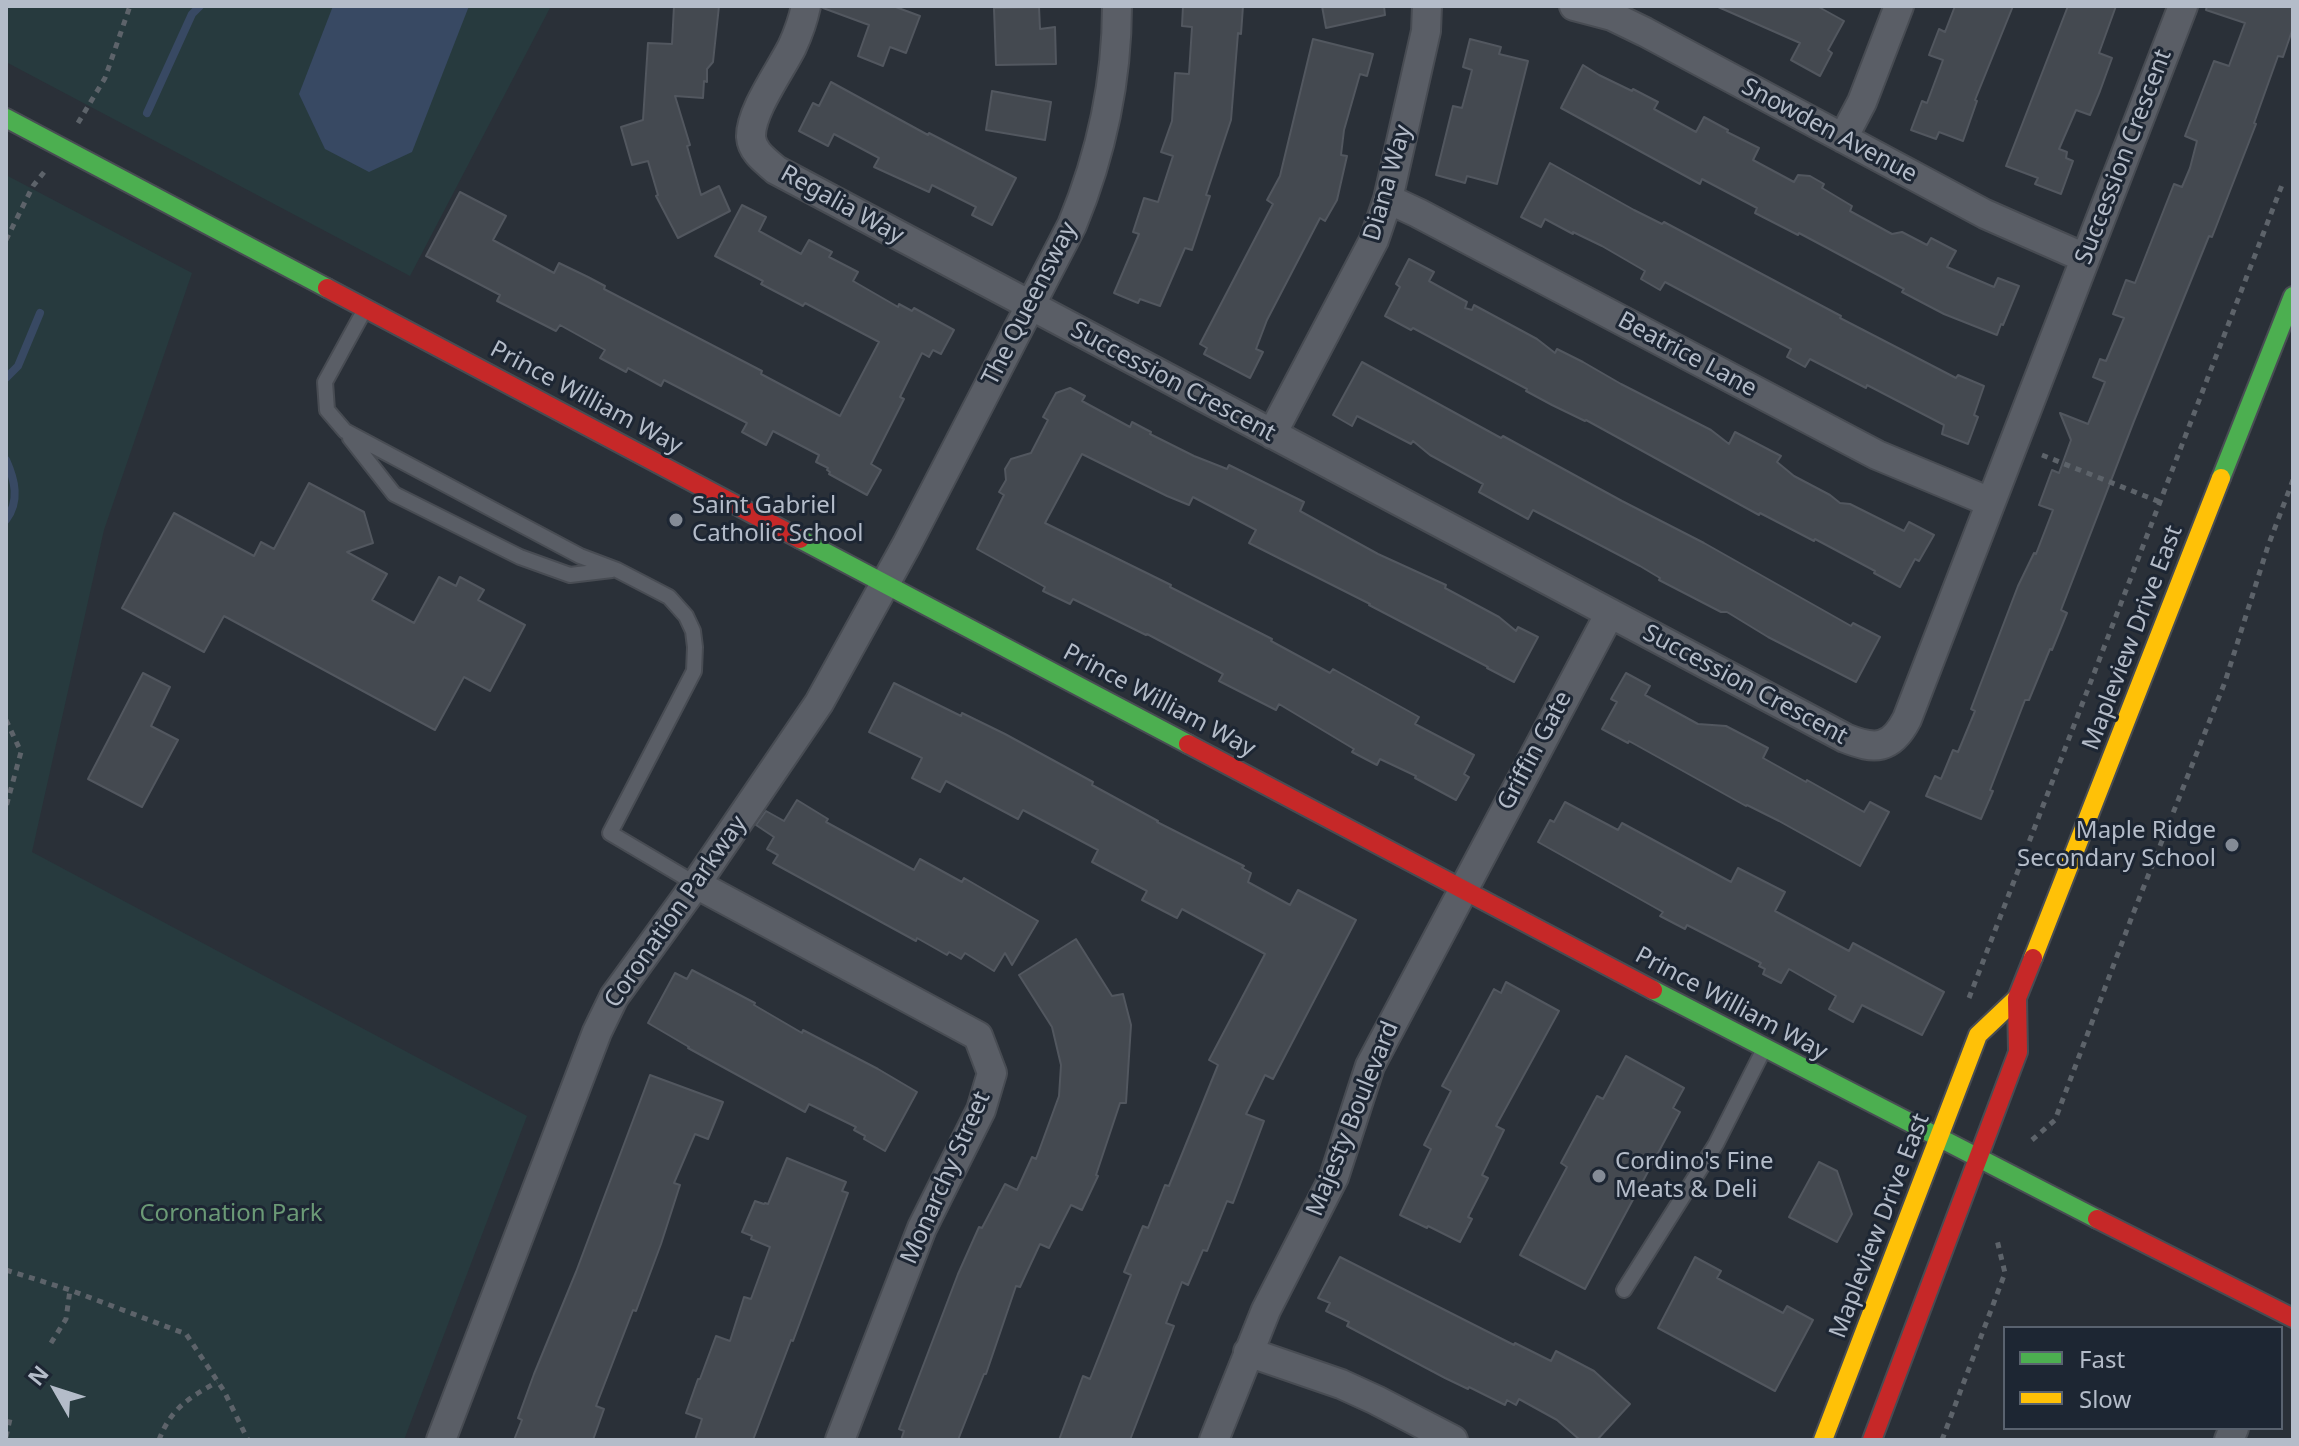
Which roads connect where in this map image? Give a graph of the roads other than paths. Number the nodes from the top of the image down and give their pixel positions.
1 (806, 6) edge
2 (1117, 6) edge
3 (1427, 6) edge
4 (1574, 6) edge
5 (1899, 6) edge
6 (2183, 6) edge
7 (1614, 11) edge
8 (6, 118) edge
9 (1843, 138) junction
10 (1388, 199) junction
11 (2085, 258) junction
12 (2293, 296) edge
13 (1030, 306) junction
14 (365, 309) junction
15 (345, 431) junction
16 (1272, 434) junction
17 (1990, 502) junction
18 (617, 570) junction
19 (885, 584) junction
20 (1610, 613) junction
21 (696, 884) junction
22 (1461, 890) junction
23 (2017, 998) junction
24 (1764, 1049) junction
25 (1939, 1139) junction
26 (1978, 1158) junction
27 (1624, 1290) dead end
28 (2282, 1319) edge
29 (1248, 1352) junction
30 (441, 1440) edge
31 (840, 1440) edge
32 (1214, 1440) edge
33 (1453, 1440) edge
34 (1823, 1440) edge
35 (1872, 1440) edge

1 - 13 street, Regalia Way
2 - 13 street, The Queensway
3 - 10 street, Diana Way
4 - 7 street, Snowden Avenue
5 - 9 street
6 - 11 street, Succession Crescent
7 - 9 street, Snowden Avenue
8 - 14 street, Prince William Way
9 - 11 street, Snowden Avenue
10 - 16 street, Diana Way
10 - 17 street, Beatrice Lane
11 - 17 street, Succession Crescent
12 - 23 street, Mapleview Drive East
13 - 16 street, Succession Crescent
13 - 19 street, The Queensway
14 - 15 lane
14 - 19 street, Prince William Way
15 - 18 lane
15 - 18 lane
16 - 20 street, Succession Crescent
17 - 20 street, Succession Crescent
18 - 21 lane
19 - 21 street, Coronation Parkway
19 - 22 street, Prince William Way
20 - 22 street, Griffin Gate
21 - 30 street, Coronation Parkway
21 - 31 street, Monarchy Street
22 - 24 street, Prince William Way
22 - 29 street, Majesty Boulevard
23 - 25 street, Mapleview Drive East
23 - 26 street, Mapleview Drive East
24 - 25 street, Prince William Way
24 - 27 lane
25 - 26 street, Prince William Way
25 - 34 street, Mapleview Drive East
26 - 28 street, Prince William Way
26 - 35 street, Mapleview Drive East
29 - 32 street, Majesty Boulevard
29 - 33 street

